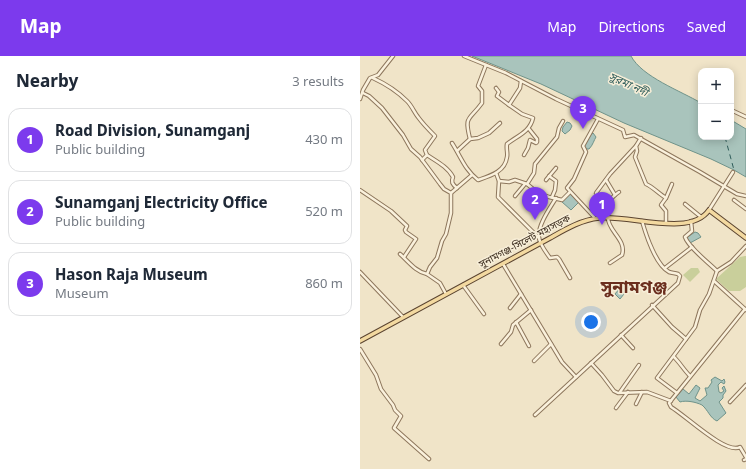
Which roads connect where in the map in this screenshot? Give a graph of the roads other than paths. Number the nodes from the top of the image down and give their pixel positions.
1 (393, 56) edge
2 (464, 56) edge
3 (486, 64) junction
4 (373, 78) junction
5 (521, 81) junction
6 (496, 88) dead end
7 (363, 93) junction
8 (360, 99) edge
9 (509, 105) junction
10 (734, 111) edge
11 (746, 117) edge
12 (598, 118) junction
13 (563, 121) dead end
14 (500, 123) dead end
15 (529, 129) junction
16 (641, 138) junction
17 (470, 139) junction
18 (452, 143) dead end
19 (636, 146) junction
20 (457, 151) junction
21 (427, 155) junction
22 (524, 155) dead end
23 (422, 160) junction
24 (556, 168) dead end
25 (734, 172) dead end
26 (496, 173) junction
27 (472, 175) junction
28 (549, 176) junction
29 (546, 180) dead end
30 (606, 180) junction
31 (499, 182) junction
32 (526, 184) junction
33 (672, 184) dead end
34 (724, 187) junction
35 (457, 188) junction
36 (360, 190) edge
37 (570, 192) junction
38 (619, 192) dead end
39 (451, 193) junction
40 (596, 193) dead end
41 (614, 195) junction
42 (515, 196) dead end
43 (746, 196) edge
44 (552, 198) junction
45 (556, 198) junction
46 (666, 198) junction
47 (734, 200) dead end
48 (685, 204) dead end
49 (746, 209) edge
50 (709, 210) junction
51 (607, 217) junction
52 (595, 218) junction
53 (701, 218) junction
54 (642, 221) junction
55 (692, 222) junction
56 (666, 223) junction
57 (539, 238) junction
58 (746, 238) edge
59 (541, 243) junction
60 (746, 246) edge
61 (692, 247) junction
62 (400, 254) dead end
63 (404, 257) junction
64 (502, 263) junction
65 (610, 263) dead end
66 (665, 268) junction
67 (717, 271) junction
68 (360, 272) edge
69 (427, 274) junction
70 (570, 278) dead end
71 (714, 281) junction
72 (462, 285) junction
73 (446, 294) junction
74 (521, 294) junction
75 (652, 306) junction
76 (510, 308) dead end
77 (746, 309) edge
78 (531, 310) junction
79 (484, 314) dead end
80 (403, 317) junction
81 (516, 322) junction
82 (621, 335) junction
83 (686, 339) junction
84 (360, 341) edge
85 (501, 344) dead end
86 (551, 344) junction
87 (529, 346) dead end
88 (633, 348) dead end
89 (360, 349) edge
90 (674, 357) junction
91 (534, 361) dead end
92 (590, 363) junction
93 (639, 365) dead end
94 (690, 376) junction
95 (576, 377) junction
96 (746, 385) edge
97 (620, 392) junction
98 (628, 392) junction
99 (642, 392) junction
100 (677, 393) junction
101 (671, 401) junction
102 (730, 402) dead end
103 (636, 404) dead end
104 (616, 408) dead end
105 (534, 415) dead end
106 (429, 458) dead end
107 (745, 459) edge

1 - 4 street
2 - 3 street
3 - 5 street
3 - 17 street
4 - 7 street
4 - 21 street
5 - 9 street
5 - 12 street
6 - 9 street
7 - 8 street
7 - 23 street
9 - 15 street
10 - 11 street
12 - 16 street
12 - 37 street
13 - 32 street
14 - 17 street
15 - 22 street
15 - 26 street
16 - 19 street
16 - 34 street
17 - 20 street
18 - 20 street
19 - 30 street
19 - 46 street
20 - 27 street
21 - 23 street
21 - 35 street
23 - 39 street
24 - 28 street
25 - 34 street
26 - 27 street
26 - 31 street
27 - 35 street
28 - 29 street
28 - 44 street
30 - 40 street
30 - 41 street
31 - 32 street
31 - 57 street
32 - 42 street
32 - 44 street
33 - 46 street
34 - 43 street
34 - 50 street
35 - 39 street
36 - 63 street
37 - 45 street
37 - 52 street
38 - 41 street
39 - 69 street
41 - 51 street
44 - 45 street
45 - 57 street
46 - 56 street
47 - 49 street
48 - 53 street
50 - 53 main road, সুনামগঞ্জ-সিলেট মহাসড়ক
50 - 58 main road
51 - 52 main road, সুনামগঞ্জ-সিলেট মহাসড়ক
51 - 54 main road, সুনামগঞ্জ-সিলেট মহাসড়ক
51 - 65 street
52 - 59 main road, সুনামগঞ্জ-সিলেট মহাসড়ক
53 - 55 main road, সুনামগঞ্জ-সিলেট মহাসড়ক
54 - 56 main road, সুনামগঞ্জ-সিলেট মহাসড়ক
54 - 66 street
55 - 56 main road, সুনামগঞ্জ-সিলেট মহাসড়ক
55 - 61 street
57 - 59 street
59 - 64 main road, সুনামগঞ্জ-সিলেট মহাসড়ক
59 - 70 street
60 - 67 street
61 - 66 street
61 - 67 street
62 - 63 street
63 - 69 street
64 - 72 main road, সুনামগঞ্জ-সিলেট মহাসড়ক
64 - 74 street
66 - 75 street
67 - 71 street
68 - 80 street
69 - 73 street
71 - 77 street
71 - 83 street
72 - 73 main road, সুনামগঞ্জ-সিলেট মহাসড়ক
72 - 79 street
73 - 80 main road, সুনামগঞ্জ-সিলেট মহাসড়ক
74 - 76 street
74 - 78 street
75 - 82 street
75 - 83 street
77 - 94 street
78 - 81 street
78 - 86 street
80 - 84 main road, সুনামগঞ্জ-সিলেট মহাসড়ক
81 - 85 street
81 - 87 street
82 - 88 street
82 - 92 street
83 - 90 street
86 - 91 street
86 - 95 street
89 - 106 street
90 - 94 street
90 - 100 street
92 - 95 street
92 - 97 street
93 - 97 street
94 - 100 street
95 - 105 street
96 - 102 street
97 - 98 street
98 - 99 street
98 - 104 street
99 - 101 street
99 - 103 street
100 - 101 street
101 - 107 street

